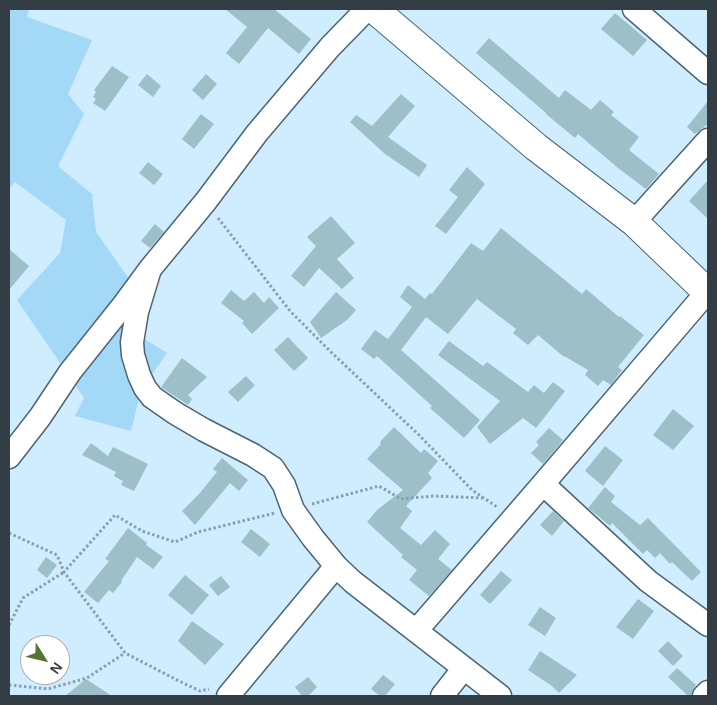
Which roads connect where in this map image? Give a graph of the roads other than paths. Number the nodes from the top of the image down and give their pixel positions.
1 (367, 9) edge
2 (374, 9) edge
3 (634, 9) edge
4 (708, 72) edge
5 (708, 140) edge
6 (634, 222) junction
7 (150, 269) junction
8 (707, 292) edge
9 (9, 457) edge
10 (543, 484) junction
11 (336, 566) junction
12 (708, 625) edge
13 (416, 631) junction
14 (464, 668) junction
15 (233, 690) edge
16 (708, 692) edge
17 (442, 696) edge
18 (500, 696) edge
19 (704, 696) edge

1 - 7 street
2 - 6 main road
3 - 4 street
5 - 6 street
6 - 8 main road
7 - 9 street
7 - 11 street
8 - 10 street
10 - 12 street
10 - 13 street
11 - 13 street
11 - 15 street
13 - 14 street
14 - 17 street
14 - 18 street
16 - 19 street

